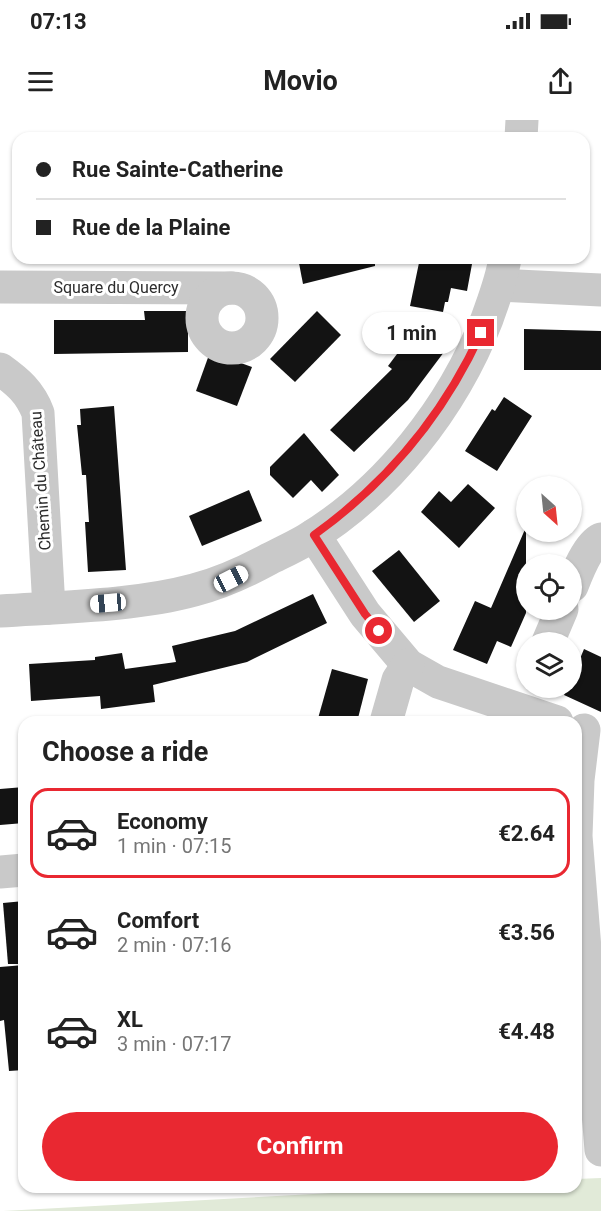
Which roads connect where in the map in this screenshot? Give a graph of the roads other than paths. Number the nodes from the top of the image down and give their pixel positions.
1 (502, 272) edge
2 (0, 286) edge
3 (231, 288) dead end
4 (601, 290) edge
5 (0, 369) edge
6 (314, 535) junction
7 (601, 539) edge
8 (582, 562) edge
9 (49, 608) junction
10 (0, 611) edge
11 (408, 665) junction
12 (516, 697) edge
13 (524, 698) edge
14 (388, 716) edge
15 (558, 716) edge
16 (18, 870) edge
17 (0, 872) edge
18 (582, 998) edge
19 (585, 1079) edge
20 (601, 1150) edge

1 - 4 street
1 - 6 street
2 - 3 street, Square du Quercy
5 - 9 street, Chemin du Château
6 - 9 street
6 - 11 street
7 - 8 street
9 - 10 street
11 - 12 street
11 - 14 street
13 - 15 street
16 - 17 street
18 - 19 street
19 - 20 street

